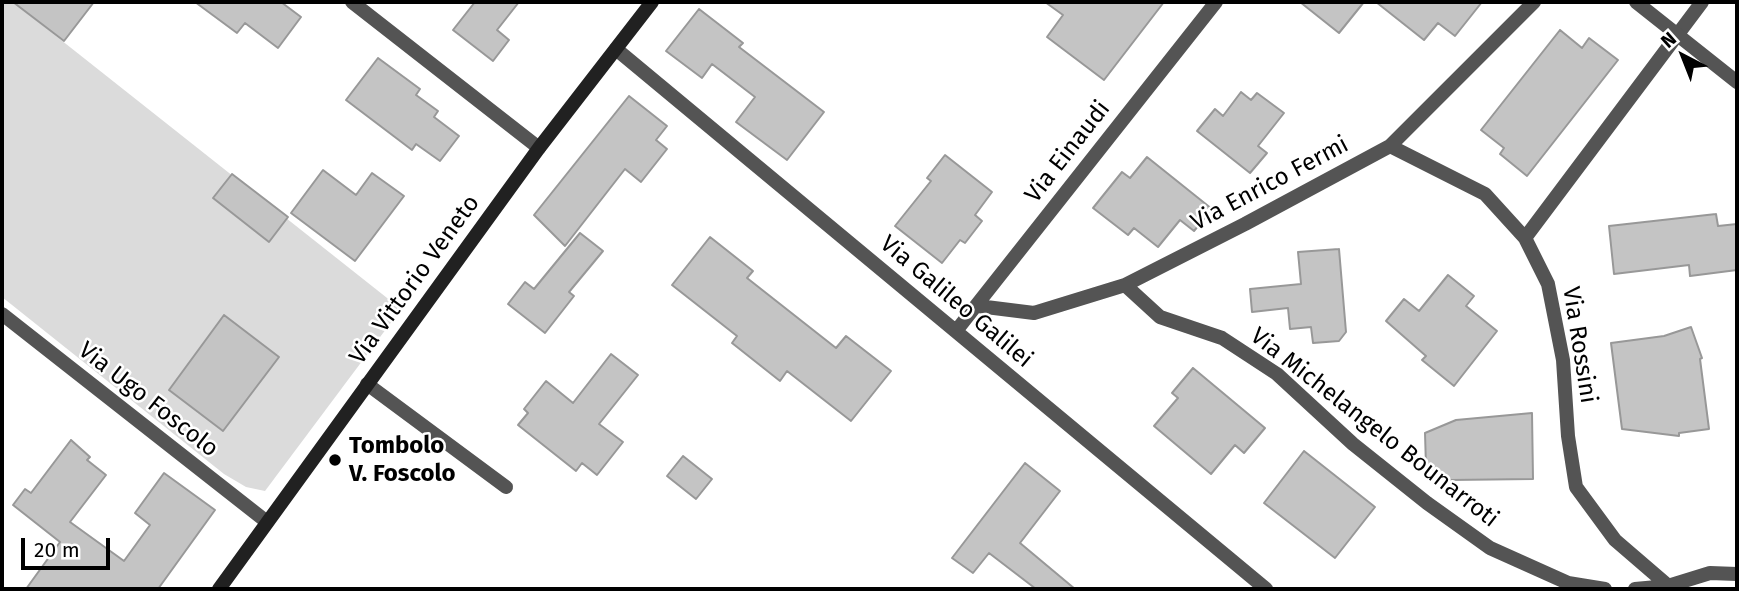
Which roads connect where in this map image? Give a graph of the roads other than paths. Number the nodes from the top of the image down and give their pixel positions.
1 (352, 2) edge
2 (652, 2) edge
3 (1216, 2) edge
4 (1534, 2) edge
5 (1636, 2) edge
6 (1702, 2) edge
7 (1677, 34) junction
8 (617, 49) junction
9 (1737, 82) edge
10 (1390, 146) junction
11 (539, 148) junction
12 (1525, 238) junction
13 (1125, 285) junction
14 (978, 306) junction
15 (2, 314) edge
16 (956, 331) junction
17 (367, 384) junction
18 (506, 487) dead end
19 (267, 522) junction
20 (1737, 574) edge
21 (1670, 588) edge
22 (219, 589) edge
23 (1266, 589) edge
24 (1605, 589) edge
25 (1635, 589) edge

1 - 11 street
2 - 8 main road, Via Vittorio Veneto
3 - 14 street, Via Einaudi
4 - 10 street, Via Enrico Fermi
5 - 7 street
6 - 7 street
7 - 9 street
7 - 12 street
8 - 11 main road, Via Vittorio Veneto
8 - 16 street, Via Galileo Galilei
10 - 12 street, Via Rossini
10 - 13 street, Via Enrico Fermi
11 - 17 main road, Via Vittorio Veneto
12 - 21 street, Via Rossini
13 - 14 street, Via Enrico Fermi
13 - 24 street, Via Michelangelo Bounarroti
14 - 16 street, Via Einaudi
15 - 19 street, Via Ugo Foscolo
16 - 23 street, Via Galileo Galilei
17 - 18 street
17 - 19 main road, Via Vittorio Veneto
19 - 22 main road, Via Vittorio Veneto
20 - 21 street
21 - 25 street

